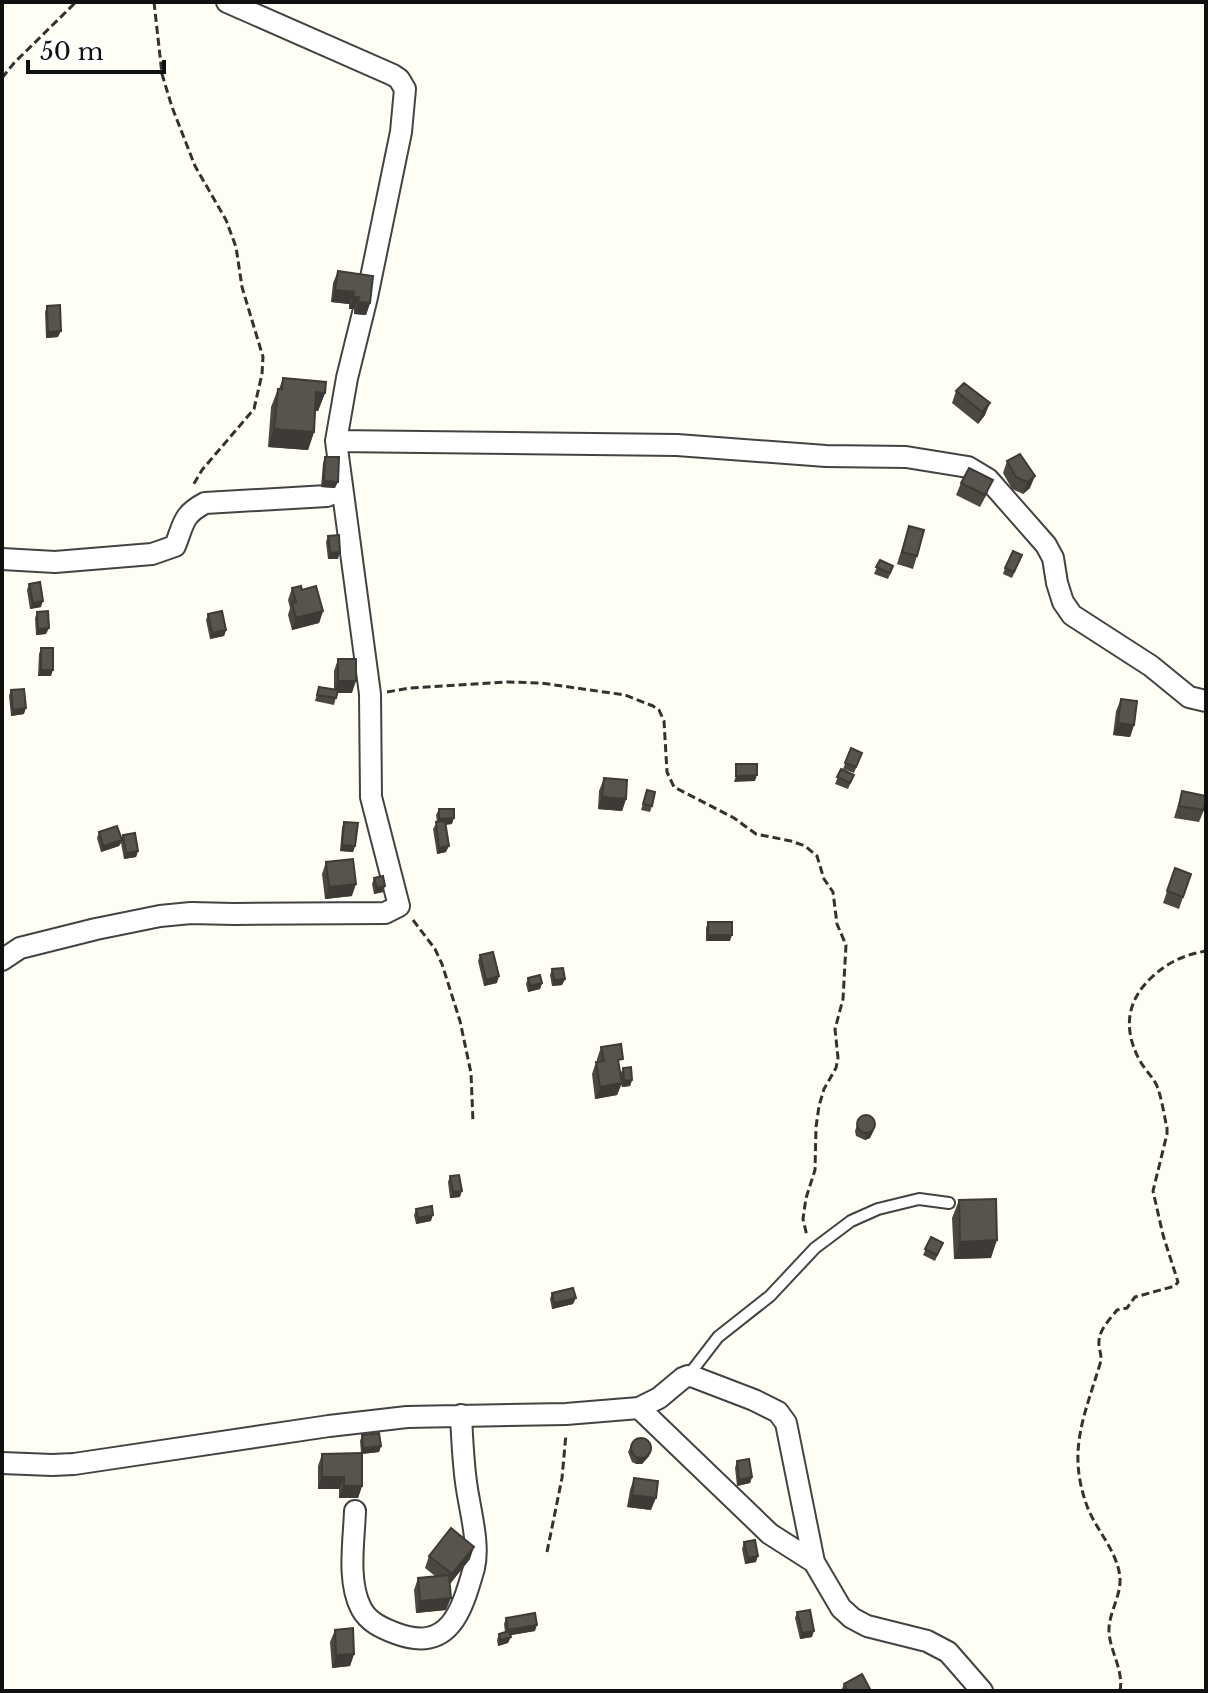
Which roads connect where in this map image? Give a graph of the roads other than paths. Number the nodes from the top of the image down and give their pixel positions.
1 (227, 2) edge
2 (336, 441) junction
3 (341, 489) junction
4 (2, 559) edge
5 (1206, 701) edge
6 (2, 960) edge
7 (949, 1203) dead end
8 (688, 1376) junction
9 (639, 1408) junction
10 (461, 1415) junction
11 (2, 1463) edge
12 (355, 1511) dead end
13 (814, 1562) junction
14 (982, 1691) edge

1 - 2 street
2 - 3 street
2 - 5 street
3 - 4 street
3 - 6 street
7 - 8 lane
8 - 9 street
8 - 13 street
9 - 10 street
9 - 13 street
10 - 11 street
10 - 12 street
13 - 14 street

